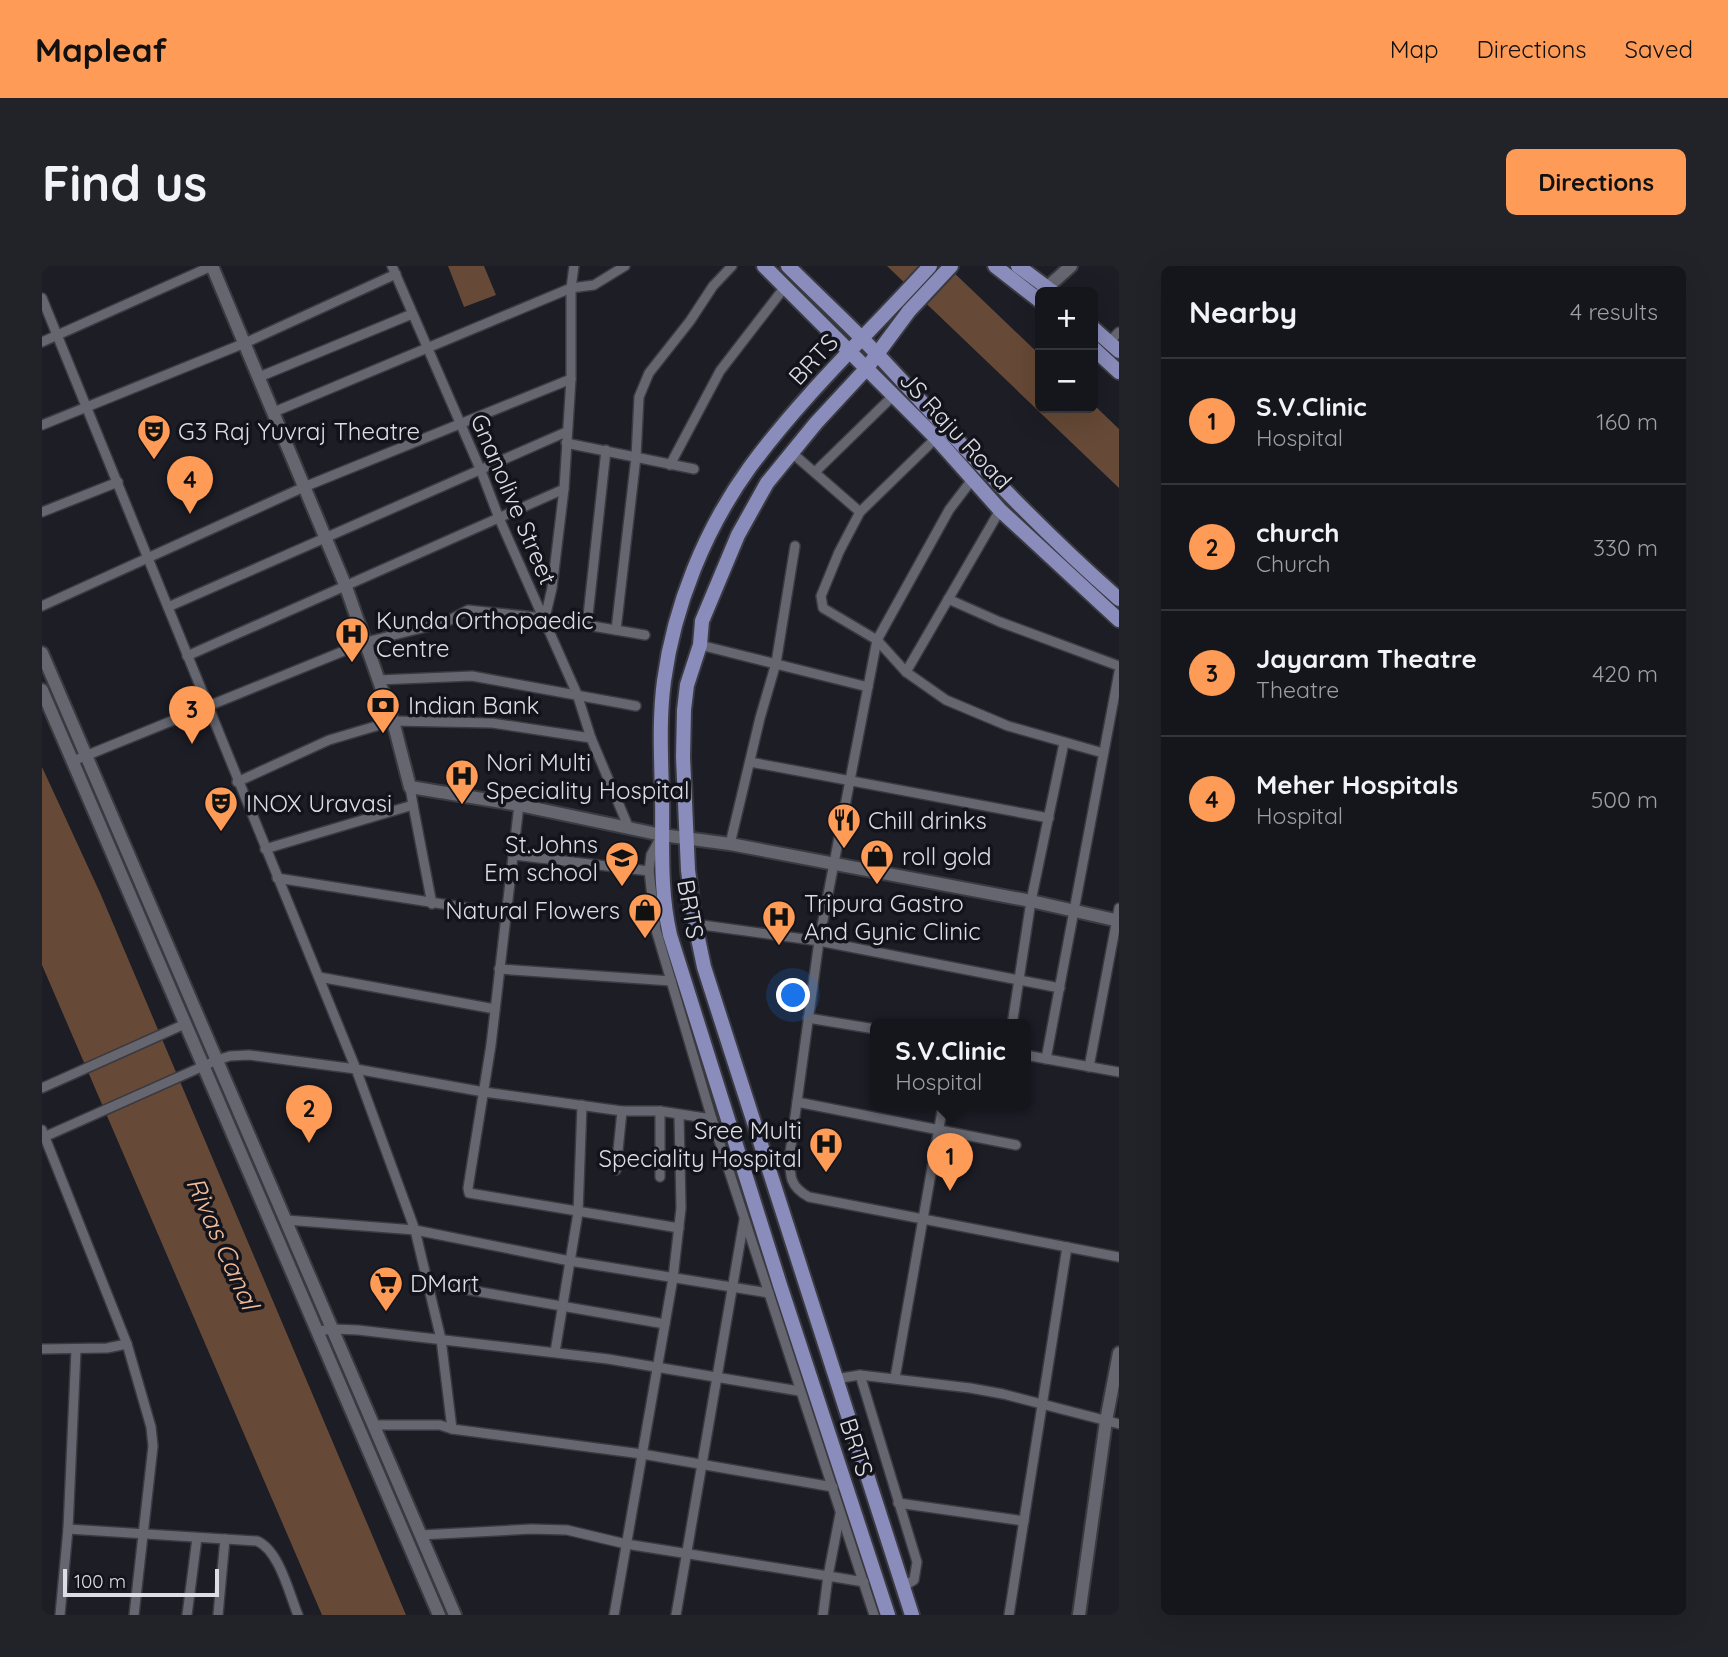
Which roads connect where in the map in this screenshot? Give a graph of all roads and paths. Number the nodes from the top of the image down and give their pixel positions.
1 (212, 266) edge
2 (575, 266) edge
3 (625, 266) edge
4 (732, 266) edge
5 (764, 266) edge
6 (788, 266) edge
7 (930, 266) edge
8 (951, 266) edge
9 (995, 266) edge
10 (1018, 266) edge
11 (1071, 266) edge
12 (394, 270) edge
13 (1037, 287) edge
14 (1050, 287) edge
15 (571, 288) junction
16 (783, 288) junction
17 (1035, 289) edge
18 (42, 298) edge
19 (903, 306) junction
20 (412, 314) junction
21 (1098, 331) edge
22 (57, 335) junction
23 (862, 340) junction
24 (42, 342) edge
25 (1116, 342) edge
26 (245, 343) junction
27 (426, 348) junction
28 (1095, 350) edge
29 (850, 352) junction
30 (876, 354) junction
31 (866, 369) junction
32 (1119, 372) edge
33 (259, 377) junction
34 (571, 379) junction
35 (894, 396) junction
36 (87, 407) junction
37 (274, 412) junction
38 (42, 425) edge
39 (462, 425) junction
40 (566, 432) junction
41 (936, 438) junction
42 (566, 443) junction
43 (606, 450) junction
44 (791, 452) junction
45 (636, 457) junction
46 (670, 465) junction
47 (694, 469) dead end
48 (481, 471) junction
49 (815, 472) junction
50 (971, 481) junction
51 (118, 482) junction
52 (304, 487) junction
53 (564, 489) junction
54 (1000, 510) junction
55 (42, 512) edge
56 (860, 512) junction
57 (499, 518) junction
58 (325, 538) junction
59 (795, 546) dead end
60 (148, 558) junction
61 (346, 587) junction
62 (948, 599) junction
63 (1119, 599) edge
64 (42, 606) edge
65 (168, 607) junction
66 (545, 618) junction
67 (1119, 620) edge
68 (587, 625) junction
69 (616, 631) junction
70 (645, 635) dead end
71 (877, 640) junction
72 (366, 642) junction
73 (700, 645) junction
74 (42, 653) edge
75 (187, 656) junction
76 (776, 663) junction
77 (1119, 666) edge
78 (906, 672) junction
79 (1119, 672) edge
80 (378, 680) junction
81 (869, 687) junction
82 (42, 690) edge
83 (577, 694) junction
84 (636, 706) dead end
85 (207, 708) junction
86 (393, 721) junction
87 (591, 738) junction
88 (1064, 743) junction
89 (1103, 753) junction
90 (86, 755) junction
91 (72, 761) junction
92 (750, 762) junction
93 (237, 782) junction
94 (849, 782) junction
95 (410, 787) junction
96 (413, 805) junction
97 (519, 805) junction
98 (1049, 818) junction
99 (628, 827) junction
100 (662, 835) junction
101 (687, 839) junction
102 (730, 844) junction
103 (265, 849) junction
104 (513, 855) junction
105 (133, 864) junction
106 (834, 864) junction
107 (119, 870) junction
108 (649, 871) junction
109 (277, 878) junction
110 (1031, 901) junction
111 (432, 904) junction
112 (1074, 910) junction
113 (506, 914) junction
114 (1118, 916) edge
115 (695, 924) junction
116 (819, 941) junction
117 (499, 969) junction
118 (319, 977) junction
119 (1018, 980) junction
120 (671, 981) junction
121 (1060, 988) junction
122 (495, 1009) junction
123 (808, 1017) junction
124 (1013, 1019) edge
125 (181, 1026) junction
126 (870, 1028) edge
127 (1031, 1056) edge
128 (1046, 1059) junction
129 (217, 1060) junction
130 (203, 1067) junction
131 (1089, 1067) junction
132 (356, 1069) junction
133 (1119, 1072) edge
134 (42, 1088) edge
135 (484, 1092) junction
136 (797, 1102) junction
137 (582, 1105) junction
138 (942, 1110) edge
139 (622, 1111) junction
140 (660, 1111) junction
141 (679, 1115) junction
142 (712, 1119) junction
143 (939, 1129) junction
144 (43, 1135) edge
145 (1016, 1145) dead end
146 (616, 1170) dead end
147 (660, 1177) dead end
148 (578, 1213) junction
149 (744, 1218) junction
150 (286, 1220) junction
151 (922, 1220) junction
152 (679, 1228) junction
153 (415, 1230) junction
154 (1067, 1247) junction
155 (1119, 1257) edge
156 (570, 1261) junction
157 (673, 1278) junction
158 (429, 1283) junction
159 (732, 1288) junction
160 (769, 1293) junction
161 (562, 1305) junction
162 (665, 1324) junction
163 (333, 1329) junction
164 (318, 1331) junction
165 (441, 1339) junction
166 (127, 1344) junction
167 (42, 1349) edge
168 (76, 1350) junction
169 (555, 1352) junction
170 (1119, 1353) edge
171 (657, 1367) junction
172 (860, 1375) junction
173 (716, 1377) junction
174 (895, 1378) junction
175 (835, 1380) junction
176 (799, 1391) junction
177 (1043, 1404) junction
178 (1112, 1422) edge
179 (373, 1425) junction
180 (452, 1429) junction
181 (642, 1454) junction
182 (700, 1465) junction
183 (833, 1487) junction
184 (898, 1503) junction
185 (840, 1512) junction
186 (1024, 1521) junction
187 (68, 1529) junction
188 (144, 1534) junction
189 (421, 1535) junction
190 (197, 1538) junction
191 (225, 1539) junction
192 (626, 1544) junction
193 (686, 1553) junction
194 (828, 1576) junction
195 (863, 1582) junction
196 (902, 1587) junction
197 (60, 1615) edge
198 (134, 1615) edge
199 (187, 1615) edge
200 (218, 1615) edge
201 (299, 1615) edge
202 (439, 1615) edge
203 (455, 1615) edge
204 (614, 1615) edge
205 (676, 1615) edge
206 (823, 1615) edge
207 (874, 1615) edge
208 (888, 1615) edge
209 (912, 1615) edge
210 (1009, 1615) edge
211 (1079, 1615) edge

1 - 22 street
1 - 26 street
2 - 15 street
3 - 15 street
4 - 45 street
5 - 16 main road, JS Raju Road
6 - 23 main road, JS Raju Road
7 - 19 main road, BRTS
8 - 19 main road, BRTS
9 - 17 main road
10 - 13 main road
11 - 14 street
12 - 20 street, Gnanolive Street
12 - 26 street
15 - 27 street
15 - 34 street
16 - 29 main road, JS Raju Road
16 - 46 street
18 - 22 street
19 - 23 main road, BRTS
19 - 30 main road, BRTS
20 - 27 street, Gnanolive Street
20 - 33 street
21 - 25 main road
22 - 24 street
22 - 36 street
23 - 29 main road, BRTS
23 - 30 main road, JS Raju Road
26 - 33 street
26 - 36 street
27 - 37 street
27 - 39 street, Gnanolive Street
28 - 32 main road
29 - 31 main road, JS Raju Road
29 - 100 main road, BRTS
30 - 31 main road, BRTS
30 - 63 main road, JS Raju Road
31 - 35 main road, JS Raju Road
31 - 44 main road, BRTS
33 - 37 street
34 - 39 street
34 - 40 street
35 - 41 main road, JS Raju Road
35 - 49 street
36 - 38 street
36 - 51 street
37 - 52 street
39 - 48 street, Gnanolive Street
39 - 52 street
40 - 42 street
40 - 48 street
41 - 50 main road, JS Raju Road
41 - 56 street
42 - 43 street
42 - 53 street
43 - 45 street
43 - 68 street
44 - 49 street
44 - 73 main road, BRTS
45 - 46 street
45 - 69 street
46 - 47 street
48 - 57 street, Gnanolive Street
48 - 58 street
49 - 56 street
50 - 54 main road, JS Raju Road
50 - 71 street
51 - 55 street
51 - 60 street
52 - 58 street
52 - 60 street
53 - 57 street
53 - 66 street
54 - 62 street
54 - 67 main road, JS Raju Road
56 - 71 street
57 - 61 street
57 - 66 street, Gnanolive Street
58 - 61 street
58 - 65 street
59 - 76 street
60 - 64 street
60 - 65 street
61 - 72 street
61 - 75 street
62 - 77 street
62 - 78 street
65 - 75 street
66 - 68 street
66 - 72 street
66 - 83 street, Gnanolive Street
68 - 69 street
69 - 70 street
71 - 78 street
71 - 81 street
72 - 80 street
72 - 85 street
73 - 76 street
73 - 101 main road, BRTS
74 - 90 street
75 - 85 street
76 - 81 street
76 - 92 street
78 - 88 street
79 - 89 street
80 - 83 street
80 - 86 street
81 - 94 street
82 - 91 street
83 - 84 street
83 - 87 street, Gnanolive Street
85 - 90 street
85 - 93 street
86 - 87 street
86 - 93 street
86 - 95 street
87 - 99 street, Gnanolive Street
88 - 89 street
88 - 98 street
89 - 112 street
90 - 91 street
90 - 105 street
91 - 107 street
92 - 94 street
92 - 102 street
93 - 103 street
94 - 98 street
94 - 106 street
95 - 96 street
95 - 97 street
96 - 103 street
96 - 111 street
97 - 99 street
97 - 104 street
98 - 110 street
99 - 100 street
100 - 101 street
100 - 108 street
100 - 208 main road, BRTS
101 - 102 street
101 - 115 main road, BRTS
102 - 106 street
103 - 109 street
104 - 108 street
104 - 113 street
105 - 107 street
105 - 129 street
106 - 110 street
106 - 116 street
107 - 125 street
108 - 120 street
109 - 111 street
109 - 118 street
110 - 112 street
110 - 119 street
111 - 113 street
112 - 114 street
112 - 121 street
113 - 117 street
114 - 131 street
115 - 116 street
115 - 175 main road, BRTS
116 - 119 street
116 - 123 street
117 - 120 street
117 - 122 street
118 - 122 street
118 - 132 street
119 - 121 street
119 - 124 street
120 - 142 street
121 - 128 street
122 - 135 street
123 - 126 street
123 - 136 street
125 - 130 street
125 - 134 street
127 - 128 street
128 - 131 street
129 - 130 street
129 - 132 street
129 - 150 street
130 - 144 street
130 - 164 street
131 - 133 street
132 - 135 street
132 - 153 street
135 - 137 street
135 - 148 street
136 - 143 street
136 - 151 street
137 - 139 street
137 - 148 street
138 - 143 street
139 - 140 street
139 - 146 street
140 - 141 street
140 - 147 street
141 - 142 street
141 - 152 street
142 - 149 street
143 - 145 street
143 - 151 street
144 - 166 street
148 - 152 street
148 - 156 street
149 - 159 street
149 - 160 street
150 - 153 street
150 - 163 street
151 - 154 street
151 - 174 street
152 - 157 street
153 - 156 street
153 - 158 street
154 - 155 street
154 - 177 street
156 - 157 street
156 - 161 street
157 - 159 street
157 - 162 street
158 - 161 street
158 - 165 street
159 - 160 street
159 - 173 street
160 - 176 street
161 - 162 street
161 - 169 street
162 - 171 street
163 - 164 street
163 - 165 street
163 - 179 street
164 - 202 street
165 - 169 street
165 - 180 street
166 - 168 street
166 - 188 street
167 - 168 street
168 - 187 street
169 - 171 street
170 - 178 street
171 - 173 street
171 - 181 street
172 - 174 street
172 - 175 street
172 - 184 street
173 - 176 street
173 - 182 street
174 - 177 street
175 - 196 main road, BRTS
176 - 183 street
177 - 178 street
177 - 186 street
178 - 211 street
179 - 180 street
179 - 189 street
180 - 181 street
181 - 182 street
181 - 192 street
182 - 183 street
182 - 193 street
183 - 185 street
184 - 186 street
184 - 196 street
185 - 194 street
185 - 195 street
186 - 210 street
187 - 188 street
187 - 197 street
188 - 190 street
188 - 198 street
189 - 192 street
189 - 203 street
190 - 191 street
190 - 199 street
191 - 200 street
191 - 201 street
192 - 193 street
192 - 204 street
193 - 194 street
193 - 205 street
194 - 195 street
194 - 206 street
195 - 207 street
196 - 209 main road, BRTS

